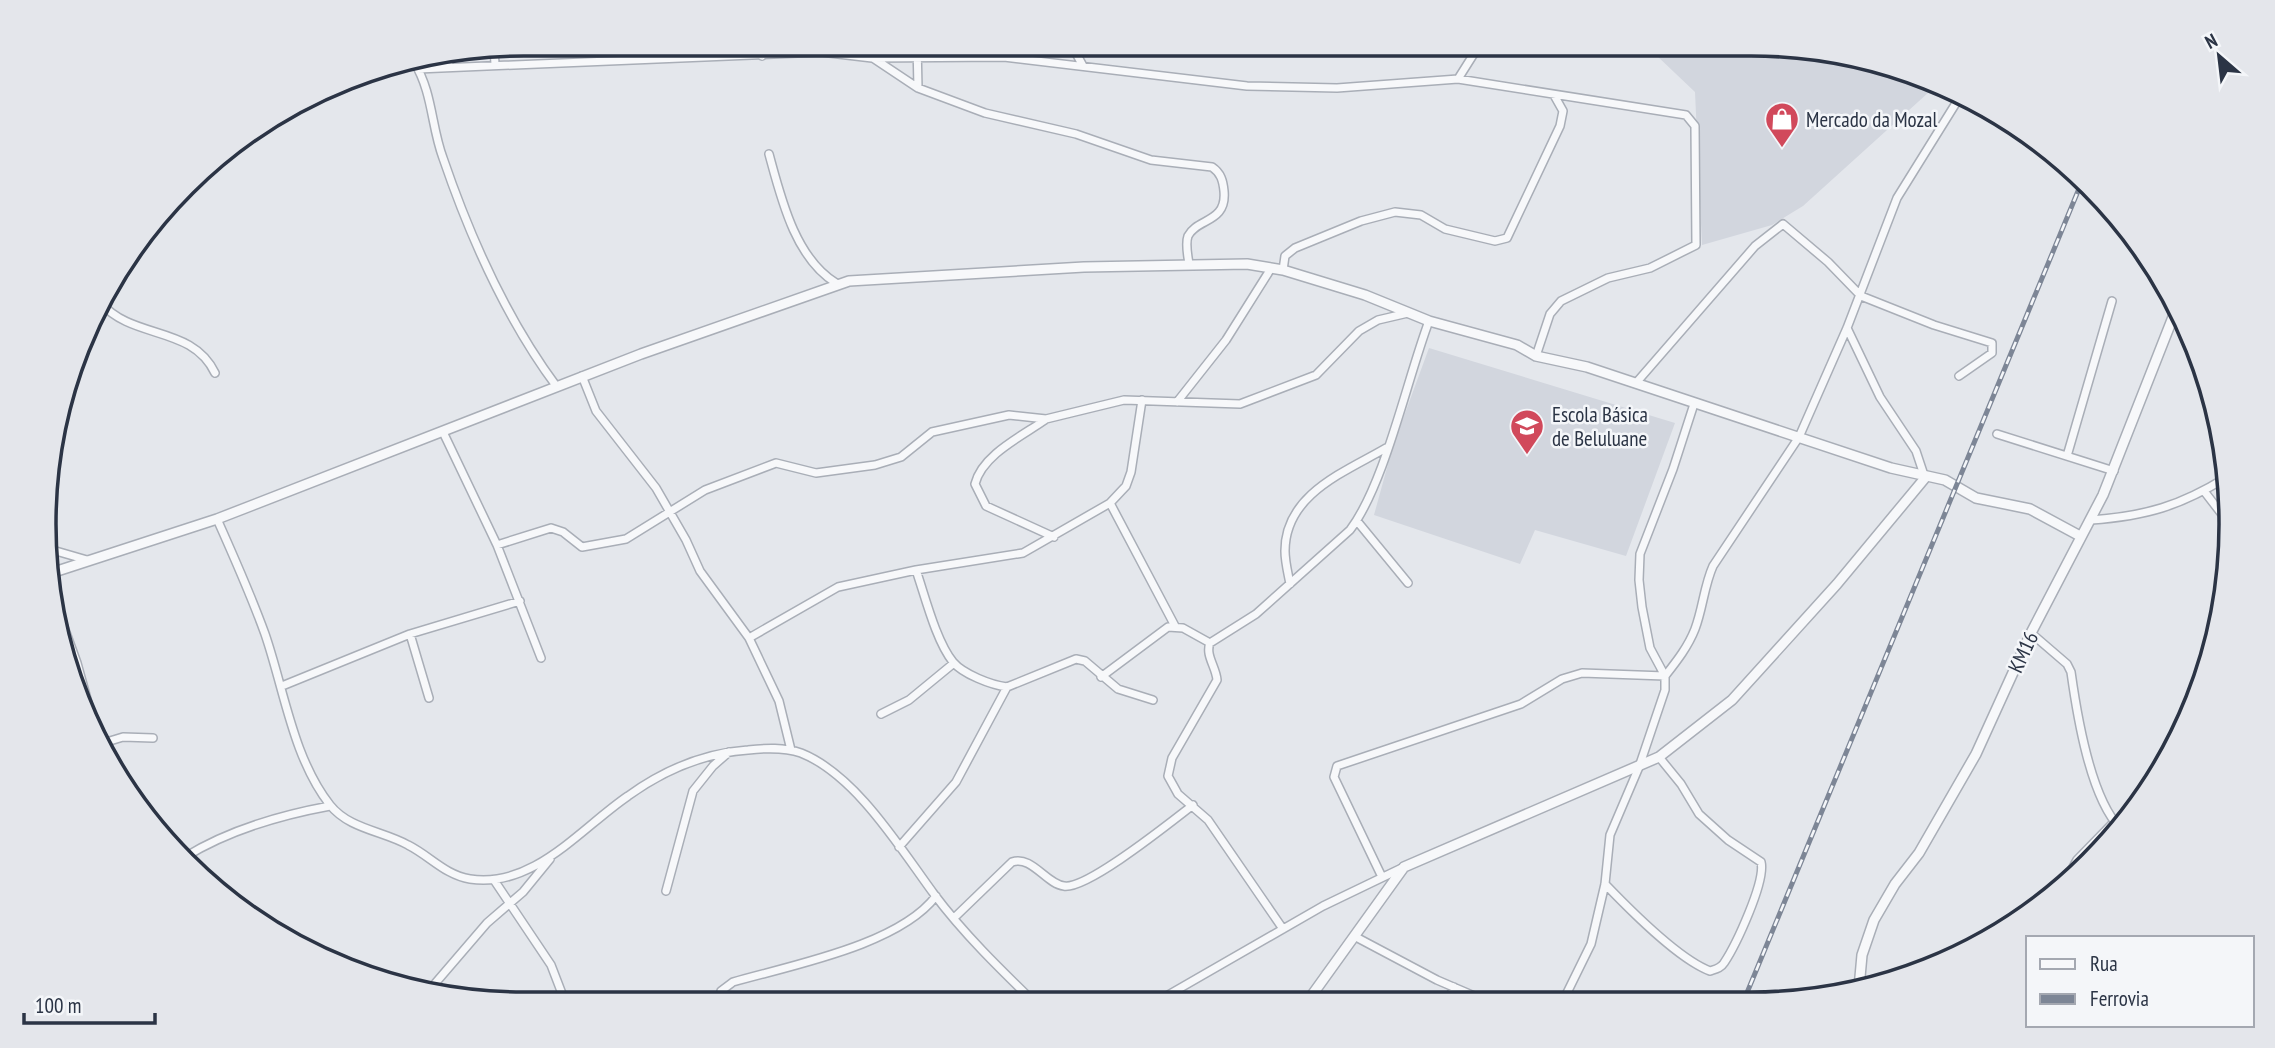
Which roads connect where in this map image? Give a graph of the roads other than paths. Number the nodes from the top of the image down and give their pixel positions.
1 (732, 56) edge
2 (855, 56) edge
3 (1077, 56) edge
4 (1472, 56) edge
5 (495, 57) edge
6 (919, 57) junction
7 (872, 58) junction
8 (444, 63) edge
9 (495, 64) junction
10 (429, 66) edge
11 (1083, 66) junction
12 (453, 68) junction
13 (417, 69) edge
14 (1458, 79) junction
15 (918, 88) junction
16 (1554, 95) junction
17 (1956, 103) edge
18 (769, 154) dead end
19 (1189, 264) junction
20 (1270, 270) junction
21 (1283, 270) junction
22 (836, 283) junction
23 (1861, 296) junction
24 (2112, 301) dead end
25 (108, 309) edge
26 (1412, 312) junction
27 (2172, 320) edge
28 (1429, 321) junction
29 (1847, 328) junction
30 (1536, 356) junction
31 (215, 373) dead end
32 (582, 376) junction
33 (1959, 376) dead end
34 (1636, 383) junction
35 (557, 387) junction
36 (1142, 400) junction
37 (1177, 402) junction
38 (1694, 404) junction
39 (1046, 419) junction
40 (443, 432) junction
41 (1997, 433) dead end
42 (1799, 437) junction
43 (1387, 448) junction
44 (2067, 456) junction
45 (2114, 471) junction
46 (1924, 478) junction
47 (2217, 483) edge
48 (2204, 491) junction
49 (1110, 503) junction
50 (2219, 510) edge
51 (668, 511) junction
52 (218, 519) junction
53 (2091, 520) junction
54 (1357, 522) junction
55 (2080, 536) junction
56 (1054, 537) junction
57 (497, 545) junction
58 (57, 551) edge
59 (87, 560) junction
60 (58, 570) edge
61 (916, 570) junction
62 (1408, 583) dead end
63 (1290, 584) junction
64 (520, 601) junction
65 (1175, 626) junction
66 (2031, 633) junction
67 (410, 634) junction
68 (749, 638) junction
69 (1210, 643) junction
70 (541, 658) dead end
71 (954, 663) junction
72 (1665, 676) junction
73 (1101, 677) junction
74 (282, 686) junction
75 (1007, 687) junction
76 (429, 698) dead end
77 (1153, 700) dead end
78 (881, 713) dead end
79 (153, 738) dead end
80 (110, 742) edge
81 (791, 750) junction
82 (729, 752) junction
83 (712, 756) junction
84 (1659, 757) junction
85 (713, 766) junction
86 (1639, 767) junction
87 (1193, 805) junction
88 (330, 806) junction
89 (2114, 819) edge
90 (900, 847) junction
91 (557, 851) junction
92 (192, 854) edge
93 (1404, 867) junction
94 (1382, 877) junction
95 (494, 880) junction
96 (1605, 884) junction
97 (666, 891) dead end
98 (936, 896) junction
99 (509, 901) junction
100 (955, 917) junction
101 (1283, 929) junction
102 (1354, 936) junction
103 (1860, 979) edge
104 (435, 983) edge
105 (1454, 987) junction
106 (561, 992) edge
107 (721, 992) edge
108 (1025, 992) edge
109 (1173, 992) edge
110 (1315, 992) edge
111 (1452, 992) edge
112 (1465, 992) edge
113 (1567, 992) edge

1 - 9 street
2 - 7 street
3 - 11 street
4 - 14 street
5 - 9 street
6 - 7 street
6 - 11 street
6 - 15 street
7 - 15 street
8 - 12 street
9 - 12 street
10 - 12 street
11 - 14 street
13 - 35 street
14 - 16 street
15 - 19 street
16 - 21 street
16 - 30 street
17 - 23 street
18 - 22 street
19 - 20 street
19 - 22 street
20 - 21 street
20 - 37 street
21 - 26 street
22 - 32 street
23 - 29 street
23 - 33 street
23 - 34 street
24 - 44 street
25 - 31 street
26 - 28 street
26 - 37 street
27 - 45 street, KM16
28 - 30 street
28 - 43 street
29 - 42 street
29 - 46 street
30 - 34 street
32 - 35 street
32 - 51 street
34 - 38 street
35 - 40 street
36 - 37 street
36 - 39 street
36 - 49 street
38 - 42 street
38 - 72 street
39 - 51 street
39 - 56 street
40 - 52 street
40 - 57 street
41 - 44 street
42 - 46 street
42 - 72 street
43 - 54 street
43 - 63 street
44 - 45 street
45 - 53 street, KM16
46 - 55 street
46 - 84 street
47 - 48 street
48 - 50 street
48 - 53 street
49 - 56 street
49 - 65 street
51 - 57 street
51 - 68 street
52 - 59 street
52 - 74 street
53 - 55 street, KM16
54 - 62 street
54 - 63 street
55 - 66 street, KM16
56 - 61 street
57 - 64 street
58 - 59 street
59 - 60 street
61 - 68 street
61 - 71 street
63 - 69 street
64 - 67 street
64 - 70 street
65 - 69 street
65 - 73 street
66 - 89 street
66 - 103 street, KM16
67 - 74 street
67 - 76 street
68 - 81 street
69 - 87 street
71 - 75 street
71 - 78 street
72 - 86 street
72 - 94 street
73 - 75 street
73 - 77 street
74 - 88 street
75 - 90 street
79 - 80 street
81 - 82 street
81 - 90 street
82 - 83 street
82 - 85 street
83 - 85 street
83 - 91 street
84 - 86 street
84 - 96 street
85 - 97 street
86 - 93 street
86 - 96 street
87 - 100 street
87 - 101 street
88 - 92 street
88 - 95 street
90 - 98 street
91 - 95 street
91 - 99 street
93 - 94 street
93 - 102 street
94 - 101 street
95 - 99 street
96 - 113 street
98 - 100 street
98 - 107 street
99 - 104 street
99 - 106 street
100 - 108 street
101 - 109 street
102 - 105 street
102 - 110 street
105 - 111 street
105 - 112 street

